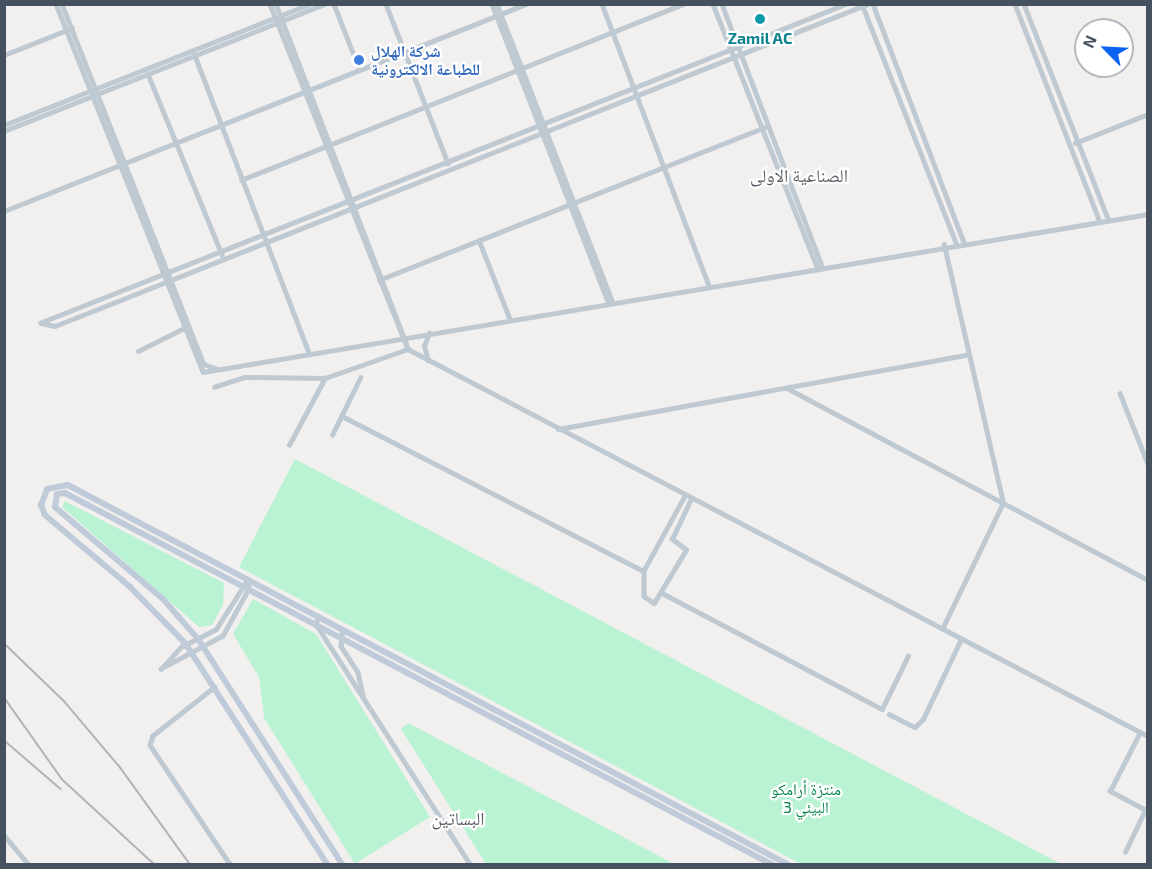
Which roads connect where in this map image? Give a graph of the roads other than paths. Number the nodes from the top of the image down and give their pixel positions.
1 (56, 4) edge
2 (62, 4) edge
3 (270, 4) edge
4 (276, 4) edge
5 (309, 4) edge
6 (325, 4) edge
7 (334, 4) edge
8 (386, 4) edge
9 (492, 4) edge
10 (497, 4) edge
11 (526, 4) edge
12 (602, 4) edge
13 (684, 4) edge
14 (713, 4) edge
15 (722, 4) edge
16 (847, 4) edge
17 (873, 4) edge
18 (1015, 4) edge
19 (1024, 4) edge
20 (865, 5) edge
21 (499, 15) junction
22 (279, 19) junction
23 (1030, 21) junction
24 (1023, 24) junction
25 (72, 28) junction
26 (66, 31) junction
27 (614, 35) junction
28 (734, 50) junction
29 (194, 52) junction
30 (405, 53) junction
31 (4, 55) edge
32 (737, 56) junction
33 (359, 68) junction
34 (520, 73) junction
35 (148, 74) junction
36 (1056, 86) junction
37 (635, 89) junction
38 (1048, 89) junction
39 (308, 90) junction
40 (93, 92) junction
41 (638, 95) junction
42 (426, 108) junction
43 (913, 110) junction
44 (1148, 114) edge
45 (906, 115) junction
46 (106, 116) junction
47 (101, 121) junction
48 (219, 123) junction
49 (4, 125) edge
50 (540, 126) junction
51 (765, 127) junction
52 (4, 131) edge
53 (543, 133) junction
54 (175, 140) junction
55 (1078, 142) junction
56 (333, 145) junction
57 (1070, 145) junction
58 (327, 147) junction
59 (329, 153) junction
60 (448, 162) junction
61 (120, 163) junction
62 (664, 166) junction
63 (450, 168) junction
64 (241, 180) junction
65 (353, 199) junction
66 (948, 200) junction
67 (347, 201) junction
68 (940, 202) junction
69 (571, 203) junction
70 (352, 206) junction
71 (4, 211) edge
72 (1148, 214) edge
73 (1108, 218) junction
74 (1099, 220) junction
75 (265, 237) junction
76 (479, 240) junction
77 (964, 242) junction
78 (956, 243) junction
79 (944, 245) junction
80 (220, 252) junction
81 (223, 258) junction
82 (819, 266) junction
83 (168, 273) junction
84 (162, 275) junction
85 (386, 278) junction
86 (379, 280) junction
87 (167, 281) junction
88 (146, 282) junction
89 (710, 285) junction
90 (148, 288) junction
91 (103, 299) junction
92 (610, 302) junction
93 (106, 305) junction
94 (510, 319) junction
95 (186, 327) junction
96 (429, 333) junction
97 (405, 337) junction
98 (408, 349) junction
99 (138, 351) dead end
100 (309, 353) junction
101 (966, 355) junction
102 (428, 361) junction
103 (325, 378) junction
104 (360, 378) dead end
105 (214, 387) dead end
106 (786, 388) junction
107 (1120, 393) dead end
108 (342, 416) junction
109 (558, 429) junction
110 (332, 435) dead end
111 (289, 445) dead end
112 (1148, 464) edge
113 (68, 484) junction
114 (65, 493) junction
115 (685, 496) junction
116 (691, 499) junction
117 (1003, 503) junction
118 (55, 507) junction
119 (45, 515) junction
120 (644, 571) junction
121 (248, 579) junction
122 (1148, 580) edge
123 (240, 585) junction
124 (249, 589) junction
125 (664, 594) junction
126 (319, 616) junction
127 (316, 624) junction
128 (342, 628) junction
129 (942, 629) junction
130 (342, 638) junction
131 (198, 639) junction
132 (960, 641) junction
133 (203, 646) junction
134 (187, 647) junction
135 (908, 656) dead end
136 (399, 659) junction
137 (395, 666) junction
138 (215, 687) junction
139 (364, 698) junction
140 (889, 714) dead end
141 (511, 719) junction
142 (507, 726) junction
143 (1140, 732) junction
144 (1148, 736) edge
145 (597, 764) junction
146 (593, 771) junction
147 (693, 815) junction
148 (690, 822) junction
149 (4, 835) edge
150 (1125, 852) dead end
151 (779, 862) edge
152 (28, 864) edge
153 (230, 864) edge
154 (327, 864) edge
155 (342, 864) edge
156 (470, 864) edge
157 (771, 864) edge
158 (788, 864) edge

1 - 26 street
2 - 25 street
3 - 22 street
4 - 22 street
5 - 22 street
6 - 22 street
7 - 33 street
8 - 30 street
9 - 21 street
10 - 21 street
11 - 21 street
12 - 27 street
13 - 27 street
14 - 28 street
15 - 28 street
16 - 28 street
17 - 43 street
18 - 24 street
19 - 23 street
20 - 32 street
20 - 45 street
21 - 30 street
21 - 34 street
22 - 29 street
22 - 39 street
23 - 24 street
23 - 36 street
24 - 38 street
25 - 26 street
25 - 40 street
26 - 31 street
26 - 40 street
27 - 34 street
27 - 37 street
28 - 32 street
28 - 37 street
29 - 35 street
29 - 40 street
29 - 48 street
30 - 33 street
30 - 42 street
32 - 41 street
32 - 51 street
33 - 39 street
34 - 42 street
34 - 50 street
35 - 40 street
35 - 54 street
36 - 38 street
36 - 55 street
37 - 41 street
37 - 50 street
38 - 57 street
39 - 48 street
39 - 56 street
39 - 58 street
40 - 46 street
40 - 47 street
40 - 49 street
40 - 52 street
41 - 53 street
41 - 62 street
42 - 56 street
42 - 60 street
43 - 45 street
43 - 66 street
44 - 55 street
45 - 68 street
46 - 47 street
46 - 61 street
47 - 61 street
48 - 54 street
48 - 64 street
50 - 53 street
50 - 60 street
51 - 62 street
51 - 82 street
53 - 63 street
53 - 69 street
54 - 61 street
54 - 80 street
55 - 57 street
55 - 73 street
56 - 58 street
56 - 59 street
56 - 65 street
57 - 74 street
58 - 59 street
58 - 64 street
59 - 67 street
60 - 63 street
60 - 65 street
61 - 71 street
61 - 83 street
61 - 84 street
62 - 69 street
62 - 89 street
63 - 70 street
64 - 75 street
65 - 67 street
65 - 70 street
66 - 68 street
66 - 77 street
67 - 70 street
67 - 75 street
68 - 78 street
69 - 76 street
69 - 92 street
70 - 75 street
70 - 85 street
70 - 86 street
72 - 73 street
73 - 74 street
74 - 77 street
75 - 80 street
75 - 81 street
75 - 100 street
76 - 85 street
76 - 94 street
77 - 78 street
78 - 79 street
79 - 82 street
79 - 101 street
80 - 81 street
80 - 83 street
81 - 87 street
82 - 89 street
83 - 84 street
83 - 87 street
84 - 87 street
84 - 88 street
85 - 86 street
85 - 97 street
86 - 97 street
87 - 90 street
87 - 95 street
88 - 90 street
88 - 91 street
89 - 92 street
90 - 93 street
91 - 93 street
91 - 93 street
92 - 94 street
94 - 96 street
95 - 99 street
95 - 100 street
96 - 97 street
96 - 102 street
97 - 98 street
97 - 100 street
98 - 102 street
98 - 103 street
101 - 106 street
101 - 117 street
102 - 109 street
103 - 105 street
103 - 111 street
104 - 108 street
106 - 109 street
106 - 117 street
107 - 112 street
108 - 110 street
108 - 120 street
109 - 115 street
113 - 114 street
113 - 119 street
113 - 121 street
114 - 118 street
114 - 123 street
115 - 116 street
115 - 120 street
116 - 125 street
116 - 129 street
117 - 122 street
117 - 129 street
118 - 119 street
118 - 131 street
119 - 134 street
120 - 125 street
121 - 123 street
121 - 124 street
121 - 126 street
123 - 124 street
123 - 131 street
124 - 127 street
124 - 133 street
125 - 135 street
126 - 127 street
126 - 128 street
127 - 130 street
127 - 139 street
128 - 130 street
128 - 136 street
129 - 132 street
130 - 137 street
130 - 139 street
131 - 133 street
131 - 134 street
132 - 140 street
132 - 143 street
133 - 134 street
133 - 155 street
134 - 134 street
134 - 138 street
136 - 137 street
136 - 141 street
137 - 142 street
138 - 153 street
138 - 154 street
139 - 156 street
141 - 142 street
141 - 145 street
142 - 146 street
143 - 144 street
143 - 150 street
145 - 146 street
145 - 147 street
146 - 148 street
147 - 148 street
147 - 151 street
148 - 157 street
149 - 152 street
151 - 158 street

